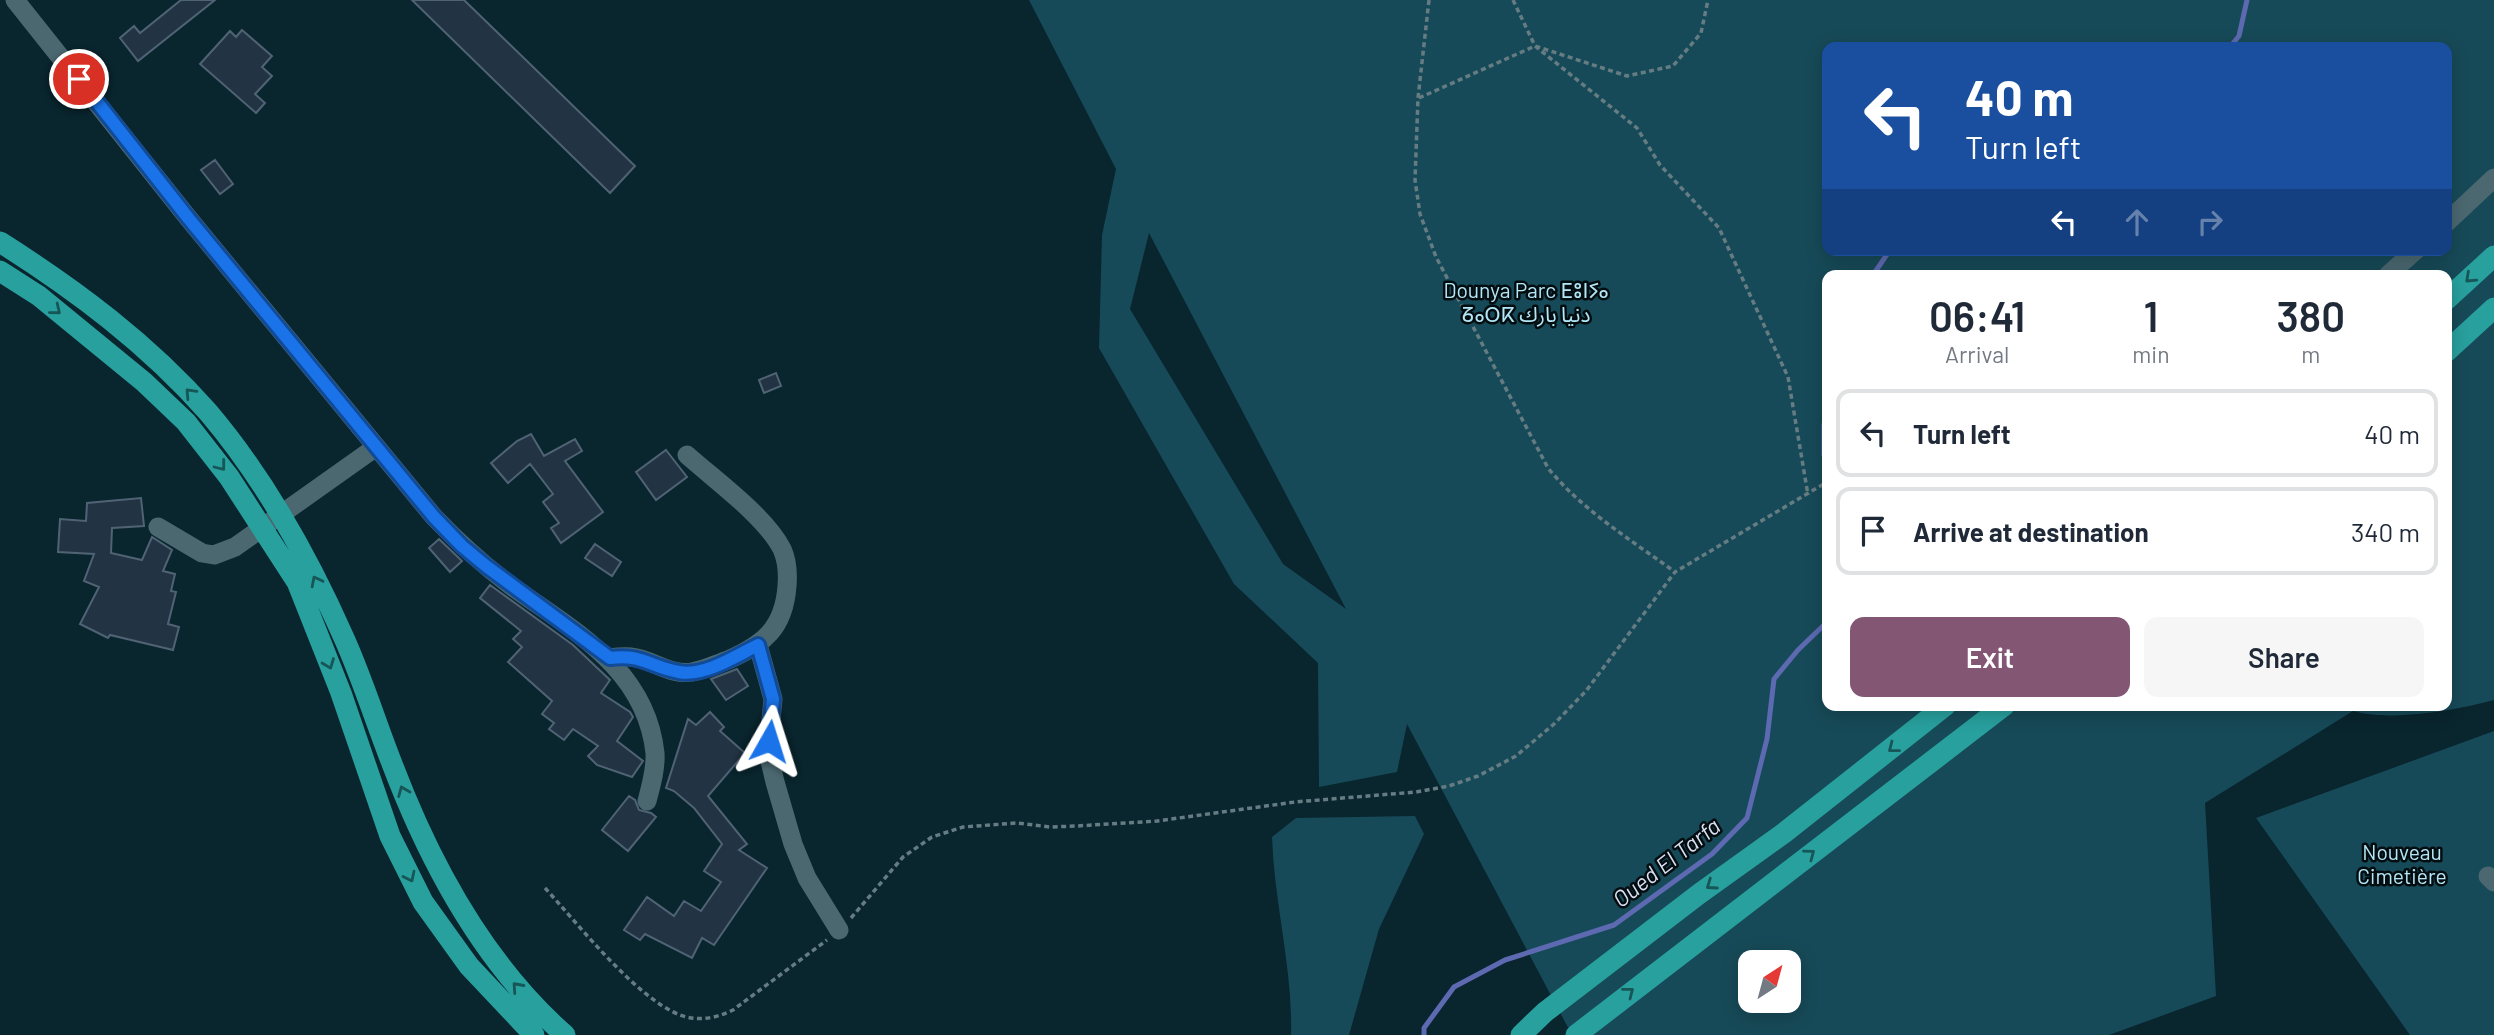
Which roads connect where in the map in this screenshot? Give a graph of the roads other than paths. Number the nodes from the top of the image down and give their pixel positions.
1 (15, 0) edge
2 (2494, 178) edge
3 (2452, 217) edge
4 (0, 242) edge
5 (2409, 256) edge
6 (2494, 256) edge
7 (2394, 270) edge
8 (0, 271) edge
9 (2452, 294) edge
10 (2494, 309) edge
11 (2452, 347) edge
12 (376, 447) junction
13 (687, 455) dead end
14 (158, 527) dead end
15 (758, 645) junction
16 (610, 658) junction
17 (1938, 711) edge
18 (1997, 711) edge
19 (648, 801) dead end
20 (839, 930) road end
21 (534, 1035) edge
22 (565, 1035) edge
23 (1521, 1035) edge
24 (1576, 1035) edge

1 - 12 street
2 - 3 street
22 -> 4 highway
5 - 7 street
6 -> 9 highway
8 -> 21 highway
10 - 11 highway
12 - 14 street
12 - 16 street
13 - 15 street
15 - 16 street
15 - 20 street
16 - 19 street
17 -> 23 highway
24 -> 18 highway

